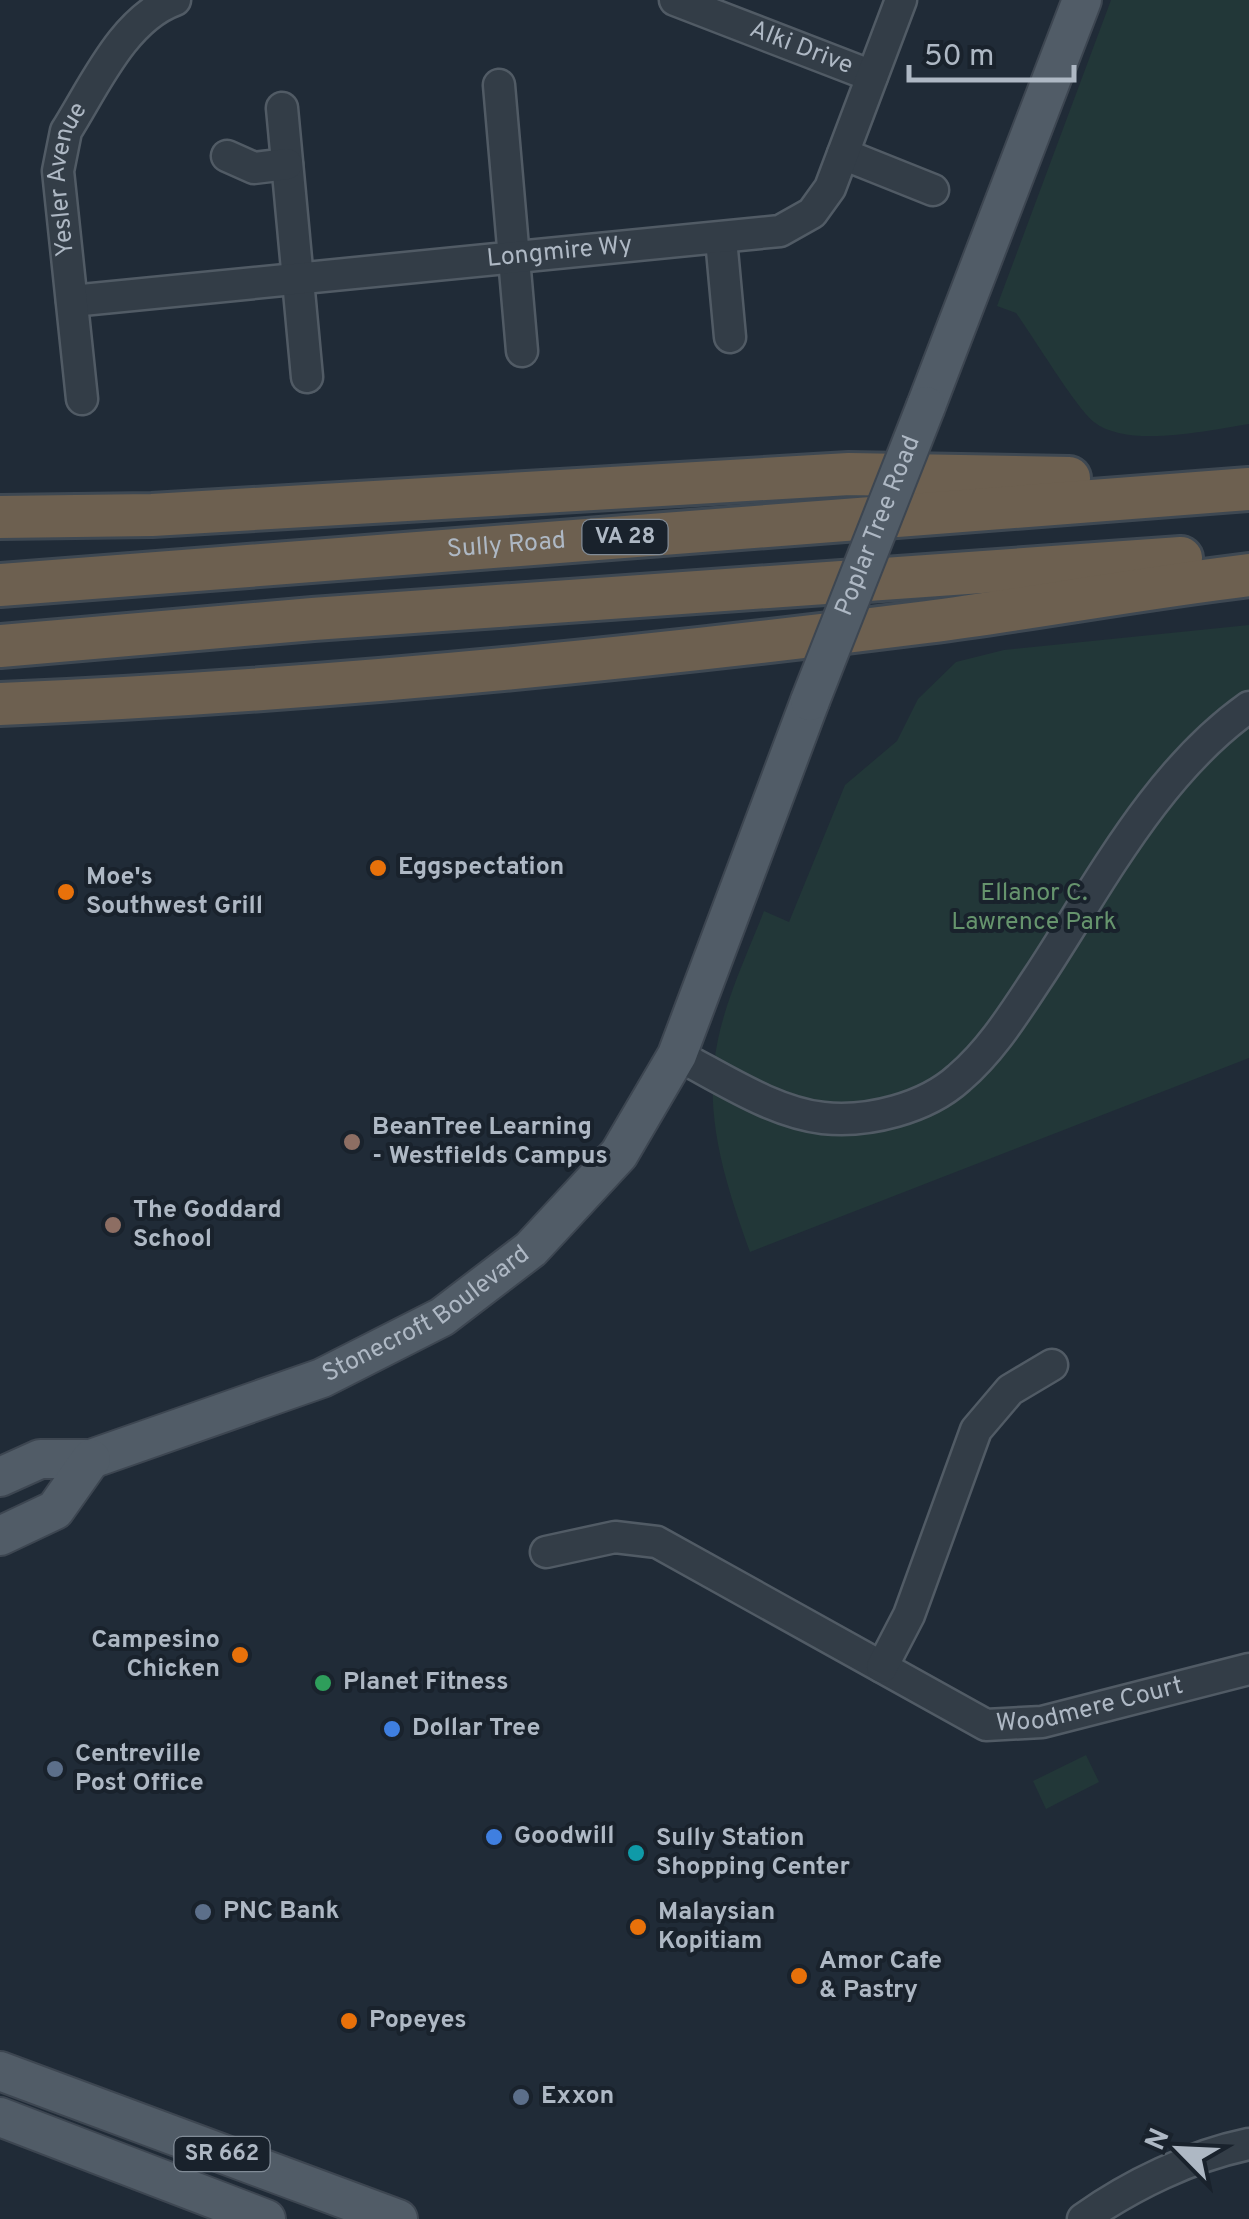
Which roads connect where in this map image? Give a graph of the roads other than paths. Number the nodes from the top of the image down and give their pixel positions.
1 (175, 0) edge
2 (901, 0) edge
3 (1082, 0) edge
4 (683, 1) edge
5 (872, 76) junction
6 (499, 86) dead end
7 (282, 108) dead end
8 (843, 154) junction
9 (227, 156) dead end
10 (287, 164) junction
11 (933, 190) dead end
12 (721, 239) junction
13 (514, 257) junction
14 (298, 279) junction
15 (72, 301) junction
16 (730, 337) dead end
17 (522, 352) dead end
18 (307, 377) dead end
19 (82, 399) dead end
20 (1249, 477) edge
21 (1249, 488) edge
22 (152, 515) junction
23 (0, 517) edge
24 (0, 532) edge
25 (1249, 553) edge
26 (1249, 575) edge
27 (0, 584) edge
28 (0, 646) edge
29 (181, 696) junction
30 (0, 704) edge
31 (1249, 707) edge
32 (0, 732) edge
33 (677, 1055) junction
34 (1052, 1365) dead end
35 (90, 1459) junction
36 (0, 1477) edge
37 (0, 1536) edge
38 (546, 1552) dead end
39 (882, 1667) junction
40 (1249, 1668) edge
41 (0, 2071) edge
42 (0, 2117) edge
43 (1249, 2144) edge
44 (266, 2219) edge
45 (398, 2219) edge
46 (1083, 2219) edge

1 - 15 street, Yesler Avenue
2 - 5 street, Longmire Wy
3 - 33 main road, Poplar Tree Road, bridge
4 - 5 street, Alki Drive
5 - 8 street, Longmire Wy
6 - 13 street
7 - 10 street
8 - 11 street
8 - 12 street, Longmire Wy
9 - 10 street
10 - 14 street
12 - 13 street, Longmire Wy
12 - 16 street
13 - 14 street, Longmire Wy
13 - 17 street
14 - 15 street, Longmire Wy
14 - 18 street
15 - 19 street, Yesler Avenue
20 - 22 highway
21 - 27 highway, Sully Road / VA 28
22 - 23 highway
22 - 24 highway
25 - 28 highway
26 - 29 highway
29 - 30 highway
29 - 32 highway
31 - 33 street
33 - 35 main road, Stonecroft Boulevard
34 - 39 street
35 - 36 main road, Stonecroft Boulevard
35 - 37 main road
38 - 39 street, Woodmere Court
39 - 40 street, Woodmere Court
41 - 45 main road, SR 662
42 - 44 main road, SR 662
43 - 46 street

